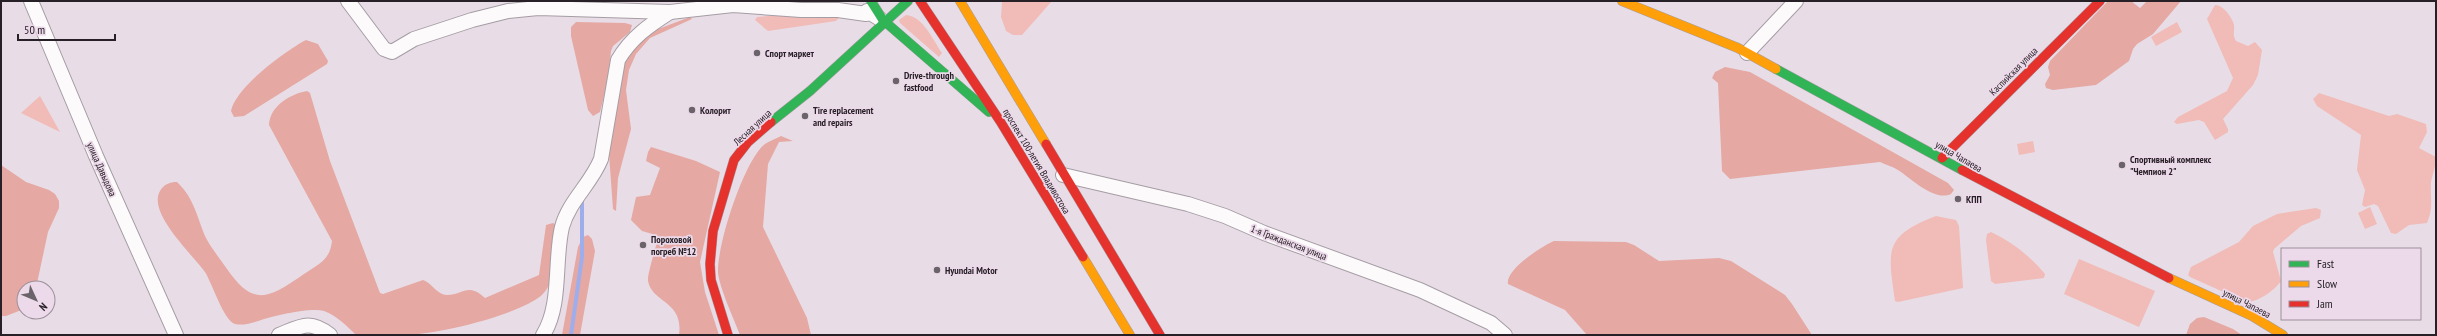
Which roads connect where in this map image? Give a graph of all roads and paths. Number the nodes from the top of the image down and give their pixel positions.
1 (31, 1) edge
2 (348, 1) edge
3 (871, 1) edge
4 (908, 1) edge
5 (920, 1) edge
6 (960, 1) edge
7 (1622, 1) edge
8 (1796, 1) edge
9 (2100, 1) edge
10 (742, 4) edge
11 (670, 12) junction
12 (883, 20) junction
13 (1747, 53) junction
14 (1000, 121) junction
15 (1942, 158) junction
16 (1063, 175) junction
17 (176, 335) edge
18 (279, 335) edge
19 (330, 335) edge
20 (543, 335) edge
21 (728, 335) edge
22 (1130, 335) edge
23 (1160, 335) edge
24 (1505, 335) edge
25 (2283, 335) edge

1 - 17 street, улица Давыдова
2 - 11 street
3 - 12 main road
4 - 12 main road, Лесная улица
5 - 14 main road, проспект 100-летия Владивостока
6 - 16 main road, проспект 100-летия Владивостока
7 - 13 main road, улица Чапаева
8 - 13 street
9 - 15 main road, Каспийская улица
10 - 11 street
10 - 12 street
11 - 20 street
12 - 14 main road
12 - 21 main road, Лесная улица
13 - 15 main road, улица Чапаева
14 - 22 main road, проспект 100-летия Владивостока
15 - 25 main road, улица Чапаева
16 - 23 main road, проспект 100-летия Владивостока
16 - 24 street, 1-я Гражданская улица
18 - 19 street

